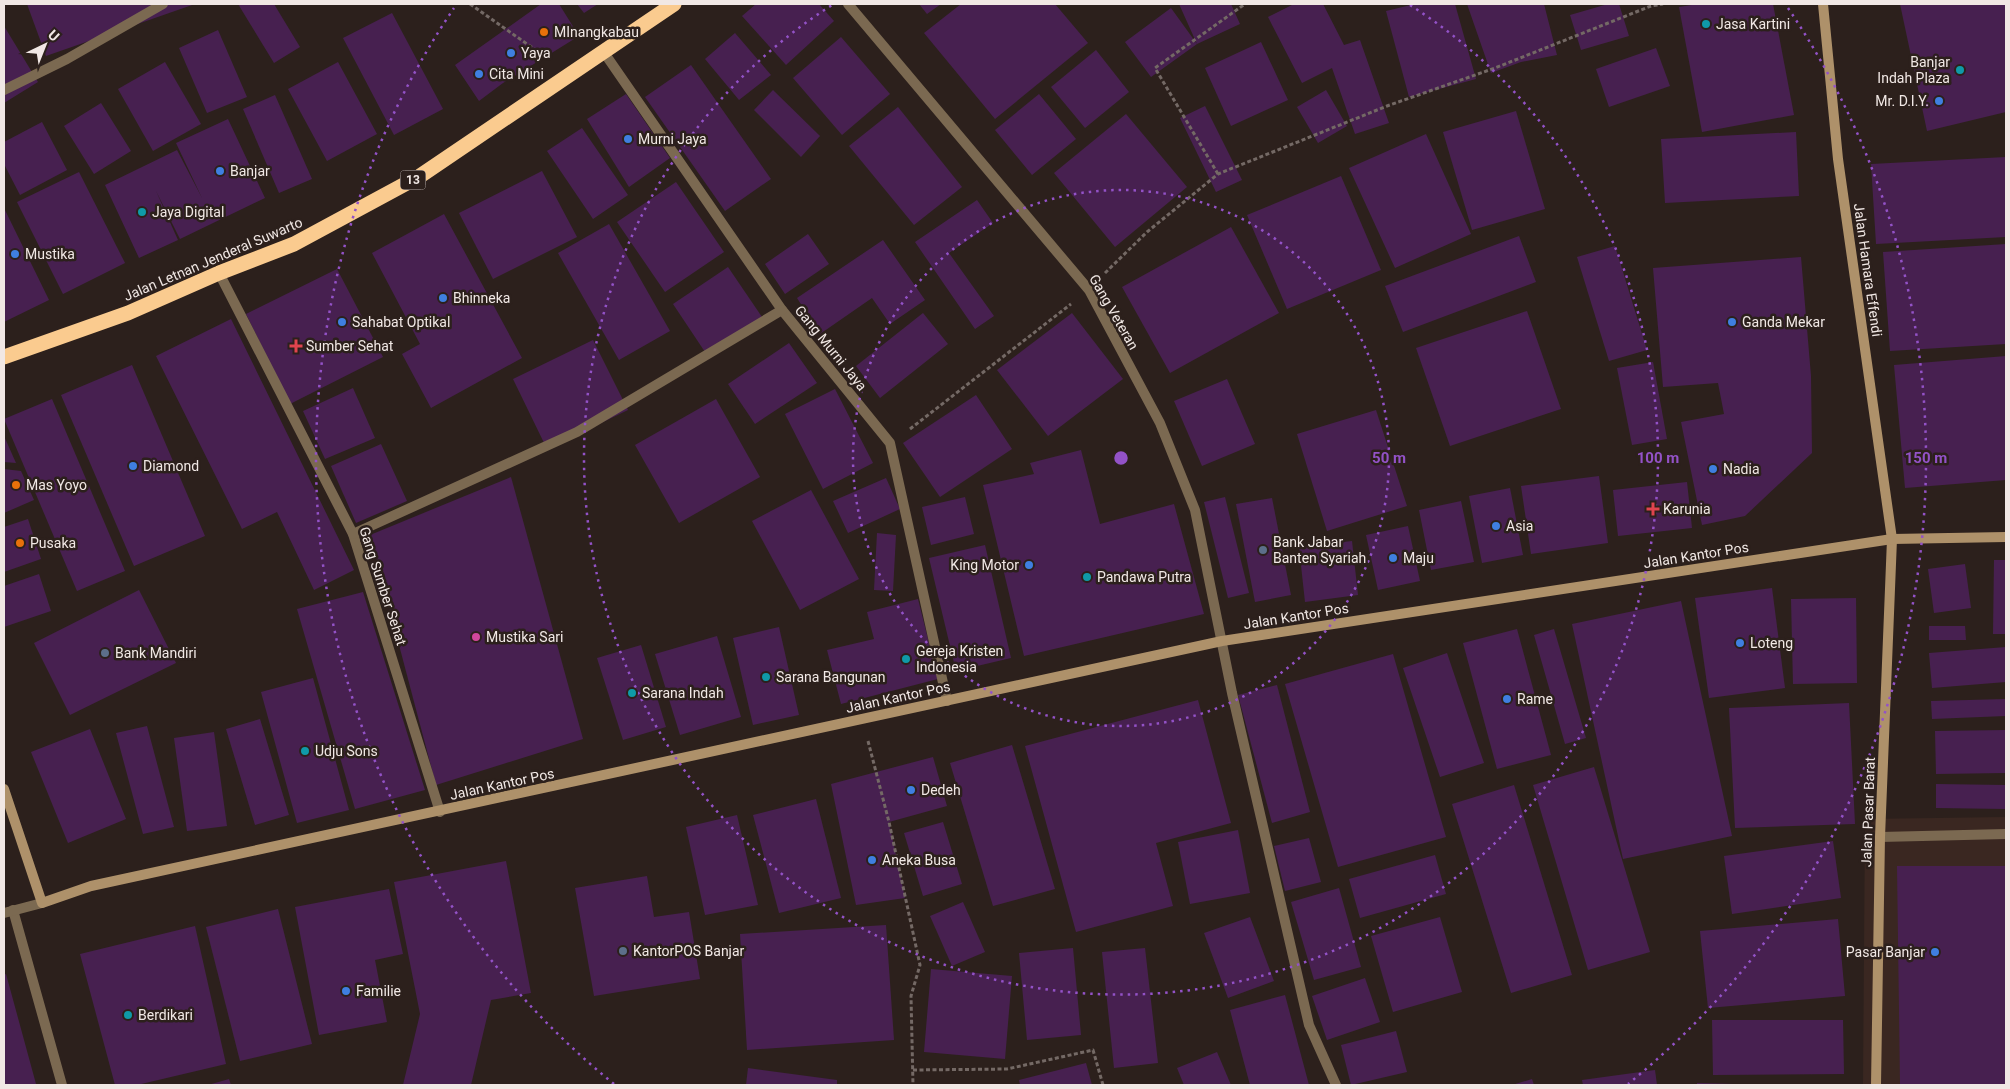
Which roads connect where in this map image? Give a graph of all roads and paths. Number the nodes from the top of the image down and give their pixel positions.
1 (163, 4) edge
2 (470, 4) edge
3 (674, 4) edge
4 (848, 4) edge
5 (1245, 4) edge
6 (1663, 4) edge
7 (1823, 4) edge
8 (603, 51) junction
9 (544, 56) dead end
10 (4, 90) edge
11 (1218, 174) junction
12 (219, 273) junction
13 (1089, 290) junction
14 (782, 310) junction
15 (4, 357) edge
16 (890, 443) junction
17 (354, 534) junction
18 (2006, 537) edge
19 (1892, 539) junction
20 (1222, 641) junction
21 (947, 701) junction
22 (864, 719) junction
23 (4, 789) edge
24 (440, 812) junction
25 (2006, 834) edge
26 (1880, 837) junction
27 (42, 903) junction
28 (9, 912) edge
29 (913, 1070) junction
30 (62, 1085) edge
31 (913, 1085) edge
32 (1103, 1085) edge
33 (1336, 1085) edge
34 (1876, 1085) edge

1 - 10 street
2 - 9 path
3 - 8 highway, Jalan Letnan Jenderal Suwarto / 13
4 - 13 street, Gang Veteran
5 - 11 path
6 - 11 path
7 - 19 street, Jalan Hamara Effendi
8 - 12 highway, Jalan Letnan Jenderal Suwarto / 13
8 - 14 street, Gang Murni Jaya
11 - 13 path
12 - 15 highway, Jalan Letnan Jenderal Suwarto / 13
12 - 17 street, Gang Sumber Sehat
13 - 16 path
13 - 20 street, Gang Veteran
14 - 16 street, Gang Murni Jaya
14 - 17 street
16 - 21 street, Gang Murni Jaya
17 - 24 street, Gang Sumber Sehat
18 - 19 street, Jalan Kantor Pos
19 - 20 street, Jalan Kantor Pos
19 - 26 street, Jalan Pasar Barat
20 - 21 street, Jalan Kantor Pos
20 - 33 street, Gang Veteran
21 - 22 street, Jalan Kantor Pos
22 - 24 street, Jalan Kantor Pos
22 - 29 path
23 - 27 street
24 - 27 street, Jalan Kantor Pos
25 - 26 street
26 - 34 street, Jalan Pasar Barat
27 - 28 street
28 - 30 street
29 - 31 path
29 - 32 path

